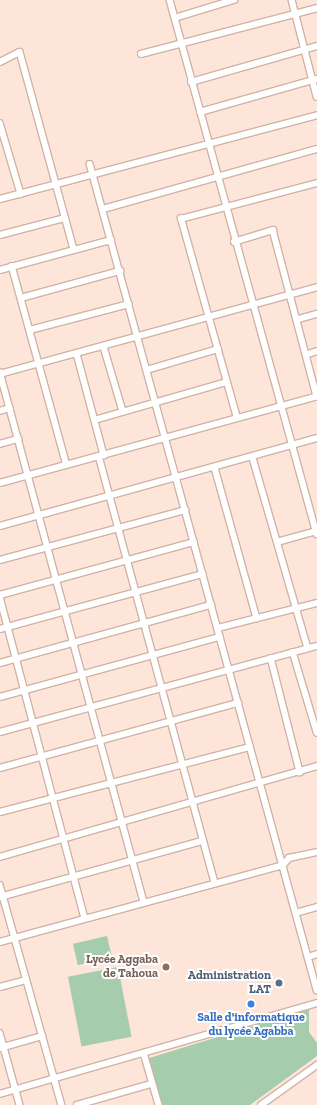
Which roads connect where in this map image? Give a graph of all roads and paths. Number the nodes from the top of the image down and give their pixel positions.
1 (170, 0) edge
2 (234, 0) edge
3 (292, 0) edge
4 (317, 8) edge
5 (295, 14) junction
6 (175, 18) junction
7 (183, 46) junction
8 (317, 46) edge
9 (304, 49) junction
10 (141, 54) dead end
11 (0, 62) edge
12 (315, 79) edge
13 (192, 82) junction
14 (317, 97) edge
15 (200, 112) junction
16 (317, 115) edge
17 (0, 123) edge
18 (209, 144) junction
19 (317, 149) edge
20 (90, 164) dead end
21 (93, 175) junction
22 (217, 176) junction
23 (317, 183) edge
24 (56, 185) junction
25 (21, 194) junction
26 (0, 199) edge
27 (226, 208) junction
28 (102, 209) junction
29 (65, 218) junction
30 (0, 235) edge
31 (111, 240) junction
32 (234, 242) junction
33 (74, 250) junction
34 (12, 266) junction
35 (0, 270) edge
36 (120, 271) junction
37 (317, 287) edge
38 (291, 295) junction
39 (21, 298) junction
40 (129, 304) junction
41 (253, 305) junction
42 (317, 314) edge
43 (210, 317) junction
44 (299, 319) junction
45 (30, 330) junction
46 (138, 337) junction
47 (104, 347) junction
48 (218, 349) junction
49 (317, 351) edge
50 (77, 354) junction
51 (308, 354) junction
52 (38, 364) junction
53 (147, 370) junction
54 (0, 374) edge
55 (227, 382) junction
56 (317, 396) edge
57 (156, 402) junction
58 (279, 407) junction
59 (10, 408) junction
60 (0, 411) edge
61 (124, 411) junction
62 (237, 418) junction
63 (95, 420) junction
64 (166, 438) junction
65 (317, 438) edge
66 (18, 439) junction
67 (0, 444) edge
68 (291, 445) junction
69 (102, 456) junction
70 (253, 458) junction
71 (67, 465) junction
72 (215, 468) junction
73 (27, 476) junction
74 (177, 478) junction
75 (0, 484) edge
76 (110, 496) junction
77 (185, 510) junction
78 (38, 515) junction
79 (0, 526) edge
80 (118, 527) junction
81 (317, 532) edge
82 (194, 542) junction
83 (277, 542) junction
84 (47, 547) junction
85 (0, 560) edge
86 (127, 560) junction
87 (203, 574) junction
88 (56, 579) junction
89 (136, 591) junction
90 (0, 596) edge
91 (317, 603) edge
92 (211, 604) junction
93 (295, 608) junction
94 (64, 610) junction
95 (257, 618) junction
96 (145, 624) junction
97 (8, 626) junction
98 (218, 628) junction
99 (0, 629) edge
100 (220, 637) junction
101 (74, 642) junction
102 (317, 646) edge
103 (308, 648) junction
104 (293, 652) junction
105 (152, 654) junction
106 (17, 658) junction
107 (271, 658) junction
108 (0, 663) edge
109 (229, 669) junction
110 (83, 674) junction
111 (161, 687) junction
112 (26, 690) junction
113 (0, 697) edge
114 (238, 703) junction
115 (92, 708) junction
116 (170, 721) junction
117 (34, 723) junction
118 (0, 732) edge
119 (317, 732) edge
120 (100, 741) junction
121 (250, 747) junction
122 (44, 757) junction
123 (183, 763) junction
124 (317, 766) edge
125 (0, 768) edge
126 (300, 772) junction
127 (111, 782) junction
128 (260, 784) junction
129 (55, 797) junction
130 (193, 804) junction
131 (0, 812) edge
132 (122, 823) junction
133 (64, 839) junction
134 (202, 841) junction
135 (317, 852) edge
136 (0, 857) edge
137 (132, 860) junction
138 (283, 865) junction
139 (74, 877) junction
140 (215, 882) junction
141 (0, 885) edge
142 (2, 897) edge
143 (144, 902) junction
144 (317, 907) edge
145 (296, 913) junction
146 (85, 918) junction
147 (14, 938) junction
148 (0, 942) edge
149 (317, 954) edge
150 (308, 957) junction
151 (26, 980) junction
152 (0, 987) edge
153 (317, 990) edge
154 (317, 1003) edge
155 (0, 1033) edge
156 (42, 1036) junction
157 (2, 1048) edge
158 (144, 1053) junction
159 (317, 1065) edge
160 (54, 1079) junction
161 (151, 1084) junction
162 (16, 1090) junction
163 (0, 1094) edge
164 (157, 1104) edge
165 (20, 1105) edge
166 (62, 1105) edge
167 (77, 1105) edge
168 (261, 1105) edge

1 - 6 street
2 - 6 street
3 - 5 street
4 - 5 street
5 - 7 street
5 - 9 street
6 - 7 street
7 - 10 street
7 - 13 street
8 - 9 street
9 - 12 street
9 - 13 street
11 - 24 street
12 - 14 street
12 - 15 street
13 - 15 street
15 - 18 street
16 - 18 street
17 - 25 street
18 - 21 street
18 - 22 street
19 - 22 street
20 - 21 street
21 - 24 street
21 - 28 street
22 - 27 street
22 - 28 street
23 - 27 street
24 - 25 street
24 - 29 street
25 - 26 street
27 - 32 street
27 - 43 street
28 - 31 street
29 - 30 street
29 - 33 street
31 - 33 street
31 - 36 street
32 - 38 street
32 - 41 street
33 - 34 street
34 - 35 street
34 - 39 street
36 - 39 street
36 - 40 street
37 - 38 street
38 - 41 street
38 - 44 street
39 - 45 street
40 - 45 street
40 - 46 street
41 - 43 street
41 - 58 street
42 - 44 street
43 - 46 street
43 - 48 street
44 - 51 street
45 - 52 street
46 - 47 street
46 - 53 street
47 - 50 street
47 - 61 street
48 - 53 street
48 - 55 street
49 - 51 street
50 - 52 street
50 - 63 street
51 - 56 street
52 - 54 street
52 - 71 street
53 - 57 street
54 - 59 street
55 - 57 street
55 - 62 street
56 - 58 street
57 - 61 street
57 - 64 street
58 - 62 street
58 - 68 street
59 - 60 street
59 - 66 street
61 - 63 street
62 - 64 street
63 - 69 street
64 - 69 street
64 - 74 street
65 - 68 street
66 - 67 street
66 - 73 street
68 - 70 street
68 - 81 street
69 - 71 street
69 - 76 street
70 - 72 street
70 - 83 street
71 - 73 street
72 - 74 street
72 - 95 street
73 - 75 street
73 - 78 street
74 - 76 street
74 - 77 street
76 - 78 street
76 - 80 street
77 - 80 street
77 - 82 street
78 - 79 street
78 - 84 street
80 - 84 street
80 - 86 street
81 - 83 street
82 - 86 street
82 - 87 street
83 - 93 street
84 - 85 street
84 - 88 street
86 - 88 street
86 - 89 street
87 - 89 street
87 - 92 street
88 - 90 street
88 - 94 street
89 - 94 street
89 - 96 street
90 - 97 street
91 - 93 street
92 - 96 street
92 - 98 street
93 - 95 street
93 - 103 street
94 - 97 street
94 - 101 street
95 - 98 street
96 - 101 street
96 - 105 street
97 - 99 street
97 - 106 street
98 - 100 street
100 - 105 street
100 - 109 street
101 - 106 street
101 - 110 street
102 - 103 street
103 - 104 street
104 - 107 street
104 - 119 street
105 - 110 street
105 - 111 street
106 - 108 street
106 - 112 street
107 - 109 street
107 - 126 street
109 - 111 street
109 - 114 street
110 - 112 street
110 - 115 street
111 - 115 street
111 - 116 street
112 - 113 street
112 - 117 street
114 - 116 street
114 - 121 street
115 - 117 street
115 - 120 street
116 - 120 street
116 - 123 street
117 - 118 street
117 - 122 street
120 - 122 street
120 - 127 street
121 - 123 street
121 - 128 street
122 - 125 street
122 - 129 street
123 - 127 street
123 - 130 street
124 - 126 street
126 - 128 street
127 - 129 street
127 - 132 street
128 - 130 street
128 - 138 street
129 - 131 street
129 - 133 street
130 - 132 street
130 - 134 street
132 - 133 street
132 - 137 street
133 - 136 street
133 - 139 street
134 - 137 street
134 - 140 street
135 - 138 street
137 - 139 street
137 - 143 street
138 - 140 street
138 - 145 street
139 - 142 street
139 - 146 street
140 - 143 street
141 - 142 street
142 - 147 street
143 - 146 street
144 - 145 street
145 - 150 street
146 - 147 street
147 - 148 street
147 - 151 street
149 - 150 street
150 - 153 street
151 - 152 street
151 - 156 street
154 - 158 street
155 - 157 street
156 - 157 street
156 - 160 street
157 - 162 street
158 - 160 street
158 - 161 street
159 - 168 street
160 - 162 street
160 - 166 street
161 - 164 street
161 - 167 street
162 - 163 street
162 - 165 street

